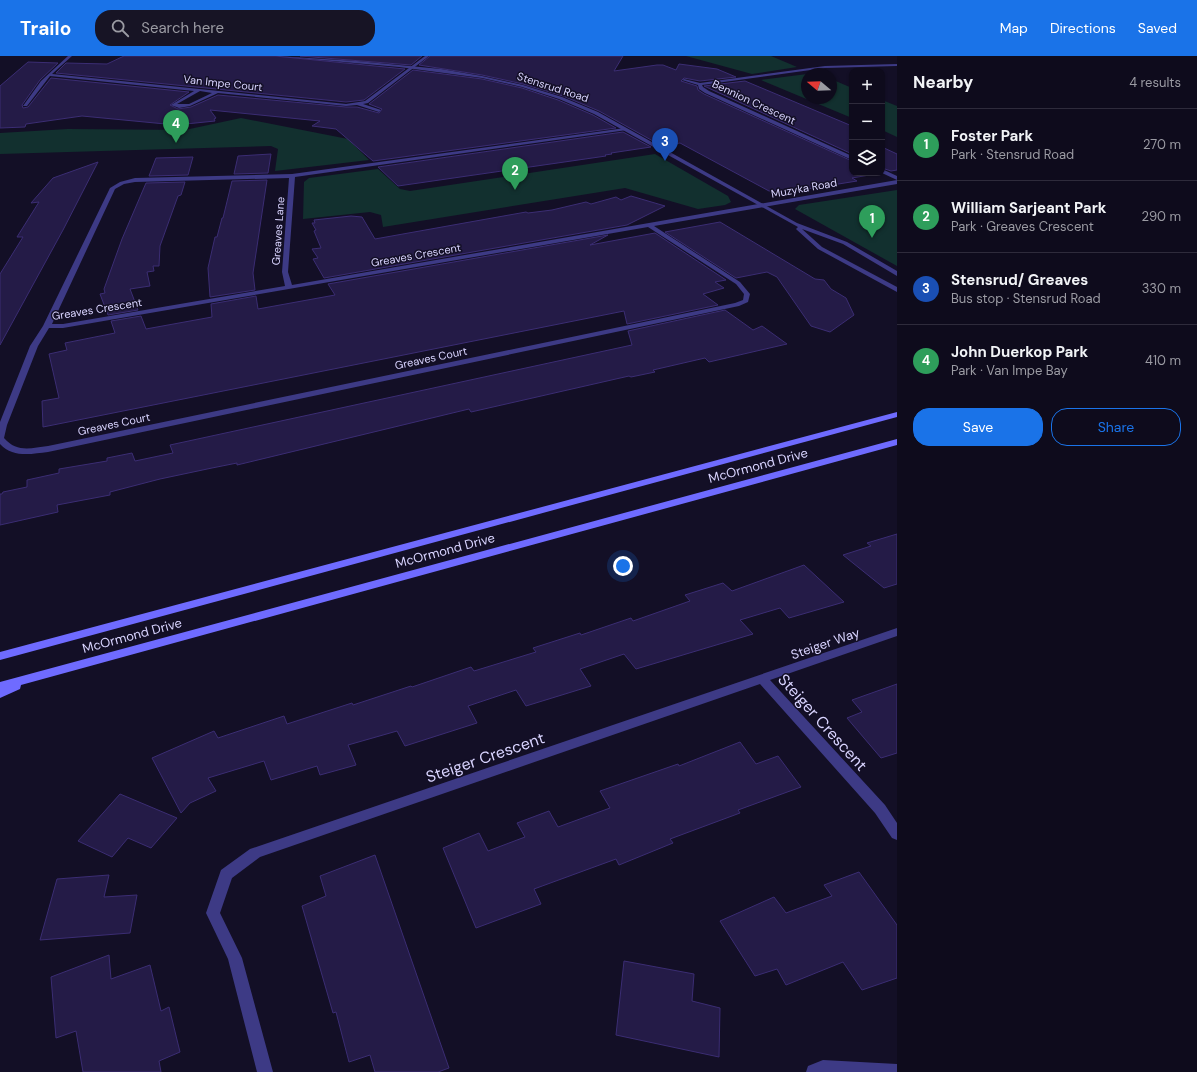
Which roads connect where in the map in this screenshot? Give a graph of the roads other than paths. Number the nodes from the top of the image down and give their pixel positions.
1 (70, 56) edge
2 (278, 56) edge
3 (427, 56) edge
4 (897, 65) edge
5 (412, 68) junction
6 (49, 76) junction
7 (684, 80) dead end
8 (700, 84) junction
9 (199, 90) junction
10 (217, 92) junction
11 (359, 104) junction
12 (25, 105) dead end
13 (379, 111) dead end
14 (625, 129) junction
15 (849, 157) edge
16 (885, 172) edge
17 (292, 176) junction
18 (897, 178) edge
19 (897, 182) edge
20 (762, 206) junction
21 (740, 210) joint
22 (795, 224) junction
23 (649, 225) junction
24 (897, 274) edge
25 (289, 287) junction
26 (897, 290) edge
27 (46, 326) junction
28 (897, 414) edge
29 (0, 439) edge
30 (897, 442) edge
31 (897, 632) edge
32 (0, 656) edge
33 (35, 676) junction
34 (762, 679) junction
35 (0, 686) edge
36 (0, 694) edge
37 (897, 834) edge
38 (264, 1072) edge
39 (814, 1072) edge
40 (897, 1072) edge

1 - 6 street
2 - 5 street, Stensrud Road
3 - 5 street
4 - 8 street, Bennion Crescent
5 - 11 street
5 - 14 street, Stensrud Road
6 - 9 street, Van Impe Court
6 - 12 street
7 - 8 street
8 - 15 street, Bennion Crescent
9 - 10 street, Van Impe Court
9 - 10 street
10 - 11 street, Van Impe Court
11 - 13 street
14 - 17 street, Greaves Crescent
14 - 20 street, Stensrud Road
16 - 18 street
17 - 25 street, Greaves Lane
17 - 27 street, Greaves Crescent
19 - 20 street, Muzyka Road
20 - 21 street, Muzyka Road
20 - 22 street, Stensrud Road
21 - 23 street, Greaves Crescent
22 - 24 street, Stensrud Road
22 - 26 street, Stensrud Road
23 - 25 street, Greaves Crescent
23 - 29 street, Greaves Court
25 - 27 street, Greaves Crescent
27 - 29 street, Greaves Court
28 - 32 main road, McOrmond Drive
30 - 33 main road, McOrmond Drive
31 - 34 street, Steiger Way
33 - 35 main road, McOrmond Drive
33 - 36 main road
34 - 37 street, Steiger Crescent
34 - 38 street, Steiger Crescent
39 - 40 street

